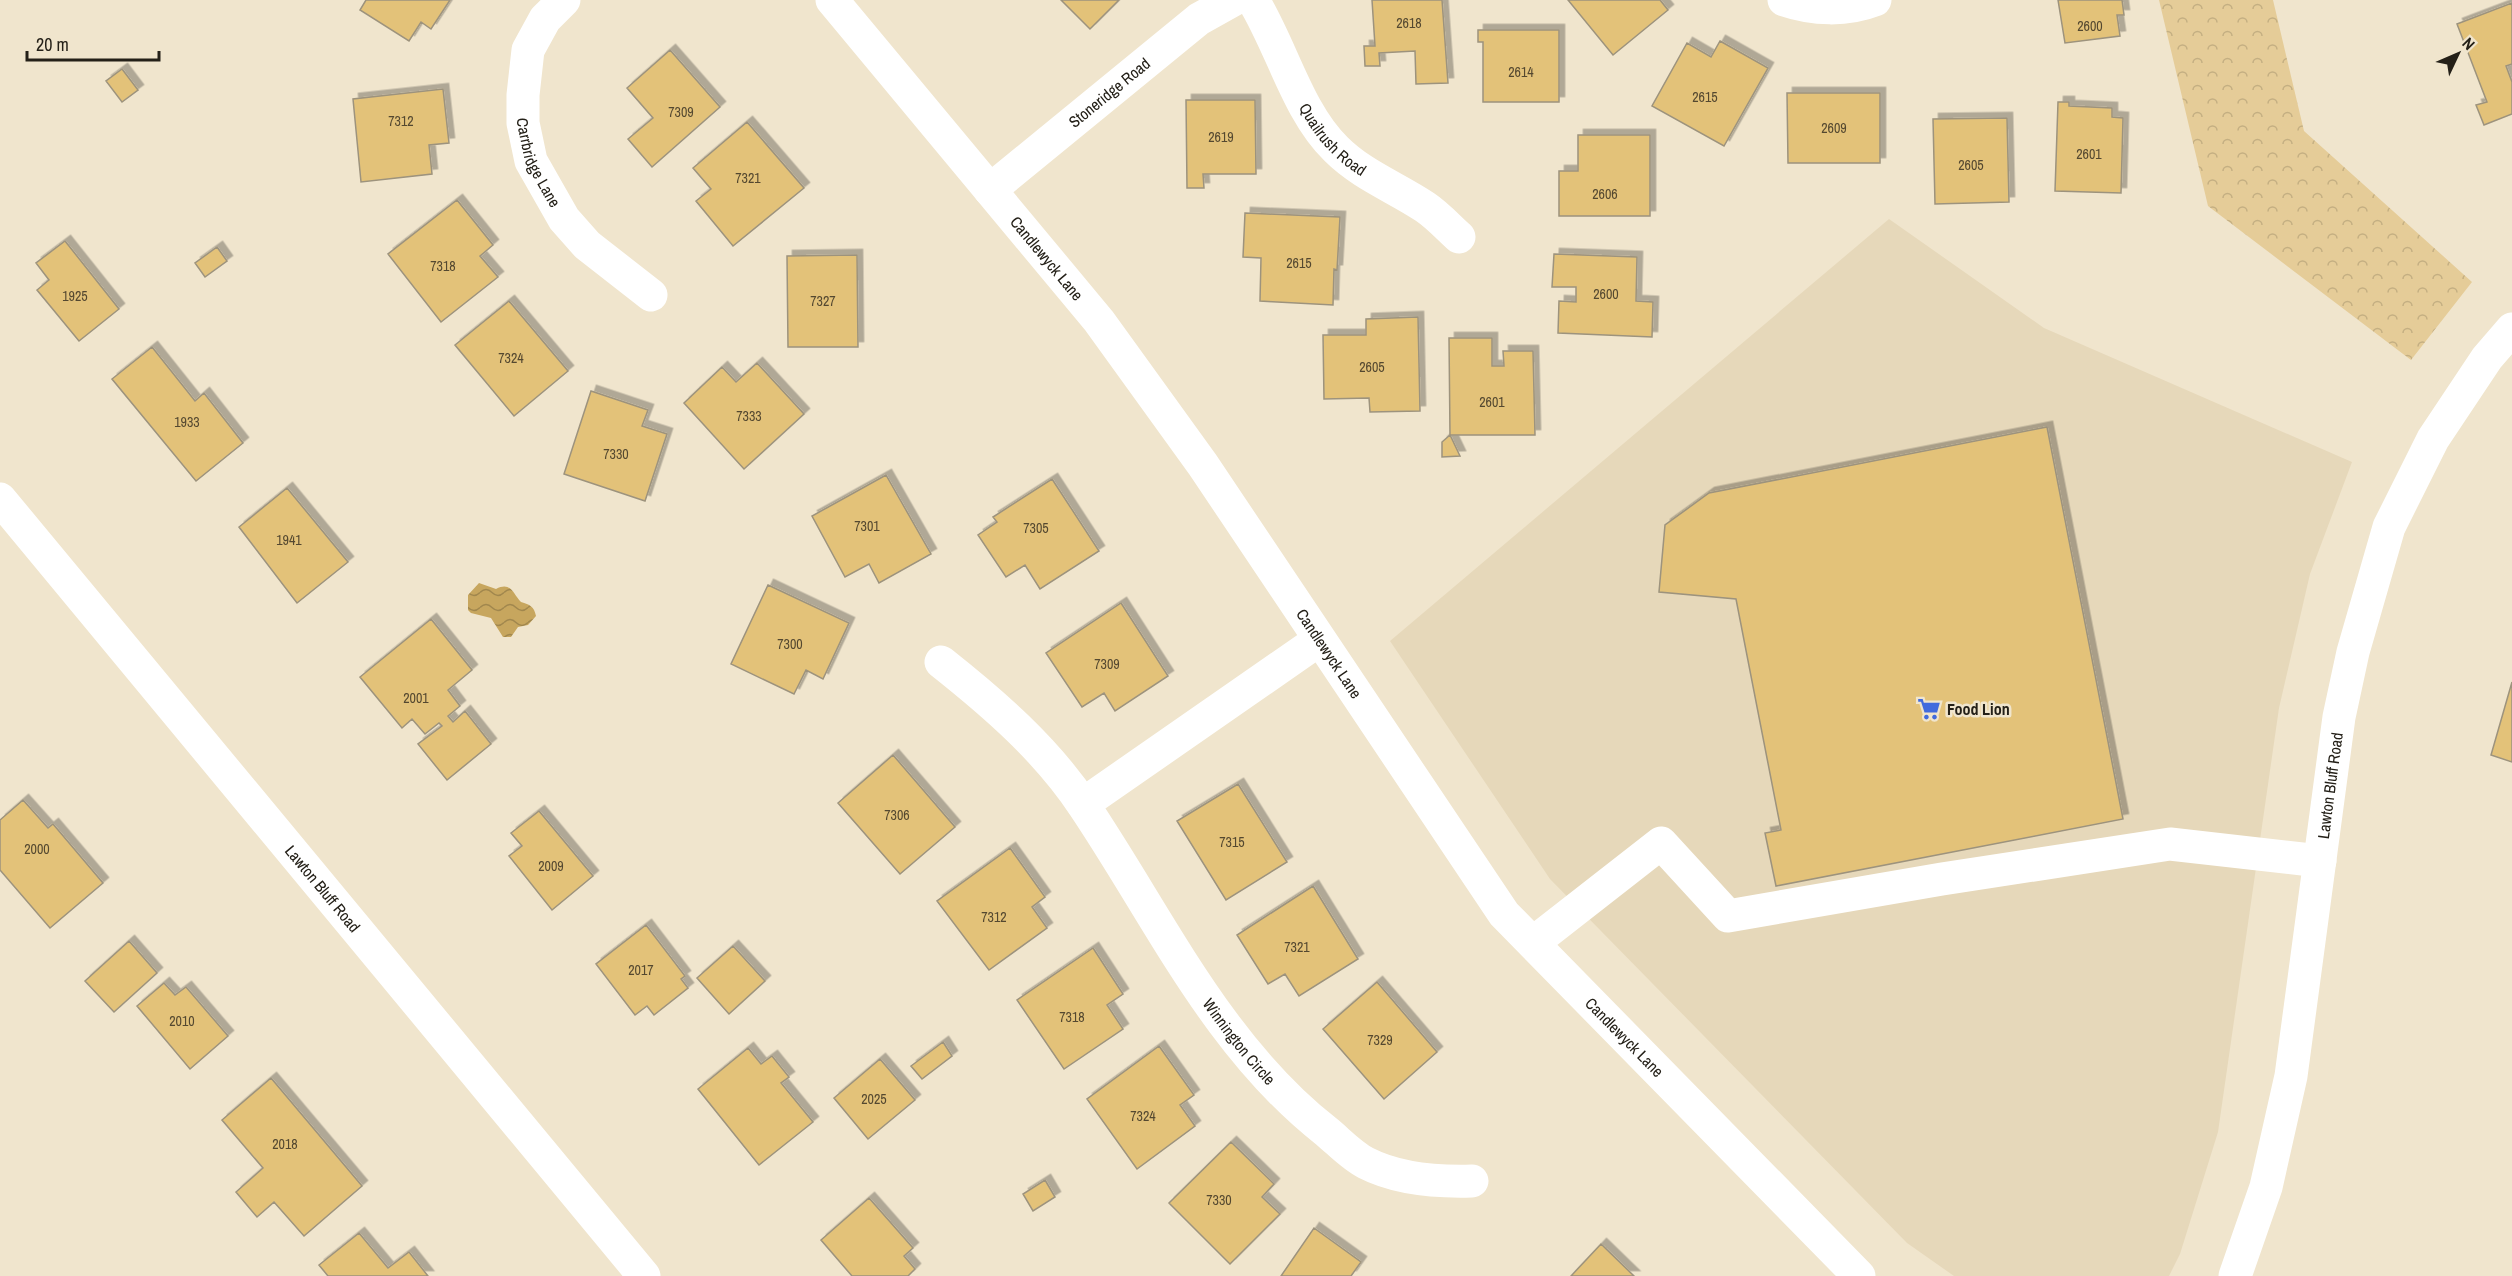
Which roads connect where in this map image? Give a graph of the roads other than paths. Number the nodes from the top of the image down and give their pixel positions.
1 (564, 0) edge
2 (832, 0) edge
3 (1233, 0) edge
4 (1254, 0) edge
5 (1784, 0) edge
6 (1875, 0) edge
7 (990, 190) junction
8 (1459, 237) dead end
9 (651, 295) dead end
10 (2512, 329) edge
11 (0, 500) edge
12 (1319, 640) junction
13 (941, 662) dead end
14 (1083, 804) junction
15 (2320, 861) junction
16 (1533, 944) junction
17 (1472, 1181) dead end
18 (644, 1276) edge
19 (1859, 1276) edge
20 (2235, 1276) edge

1 - 9 street, Carrbridge Lane
2 - 7 street, Candlewyck Lane
3 - 7 street, Stoneridge Road
4 - 8 street, Quailrush Road
5 - 6 street
7 - 12 street, Candlewyck Lane
10 - 15 street, Lawton Bluff Road
11 - 18 street, Lawton Bluff Road
12 - 14 street
12 - 16 street, Candlewyck Lane
13 - 14 street, Winnington Circle
14 - 17 street, Winnington Circle
15 - 16 street
15 - 20 street, Lawton Bluff Road
16 - 19 street, Candlewyck Lane

